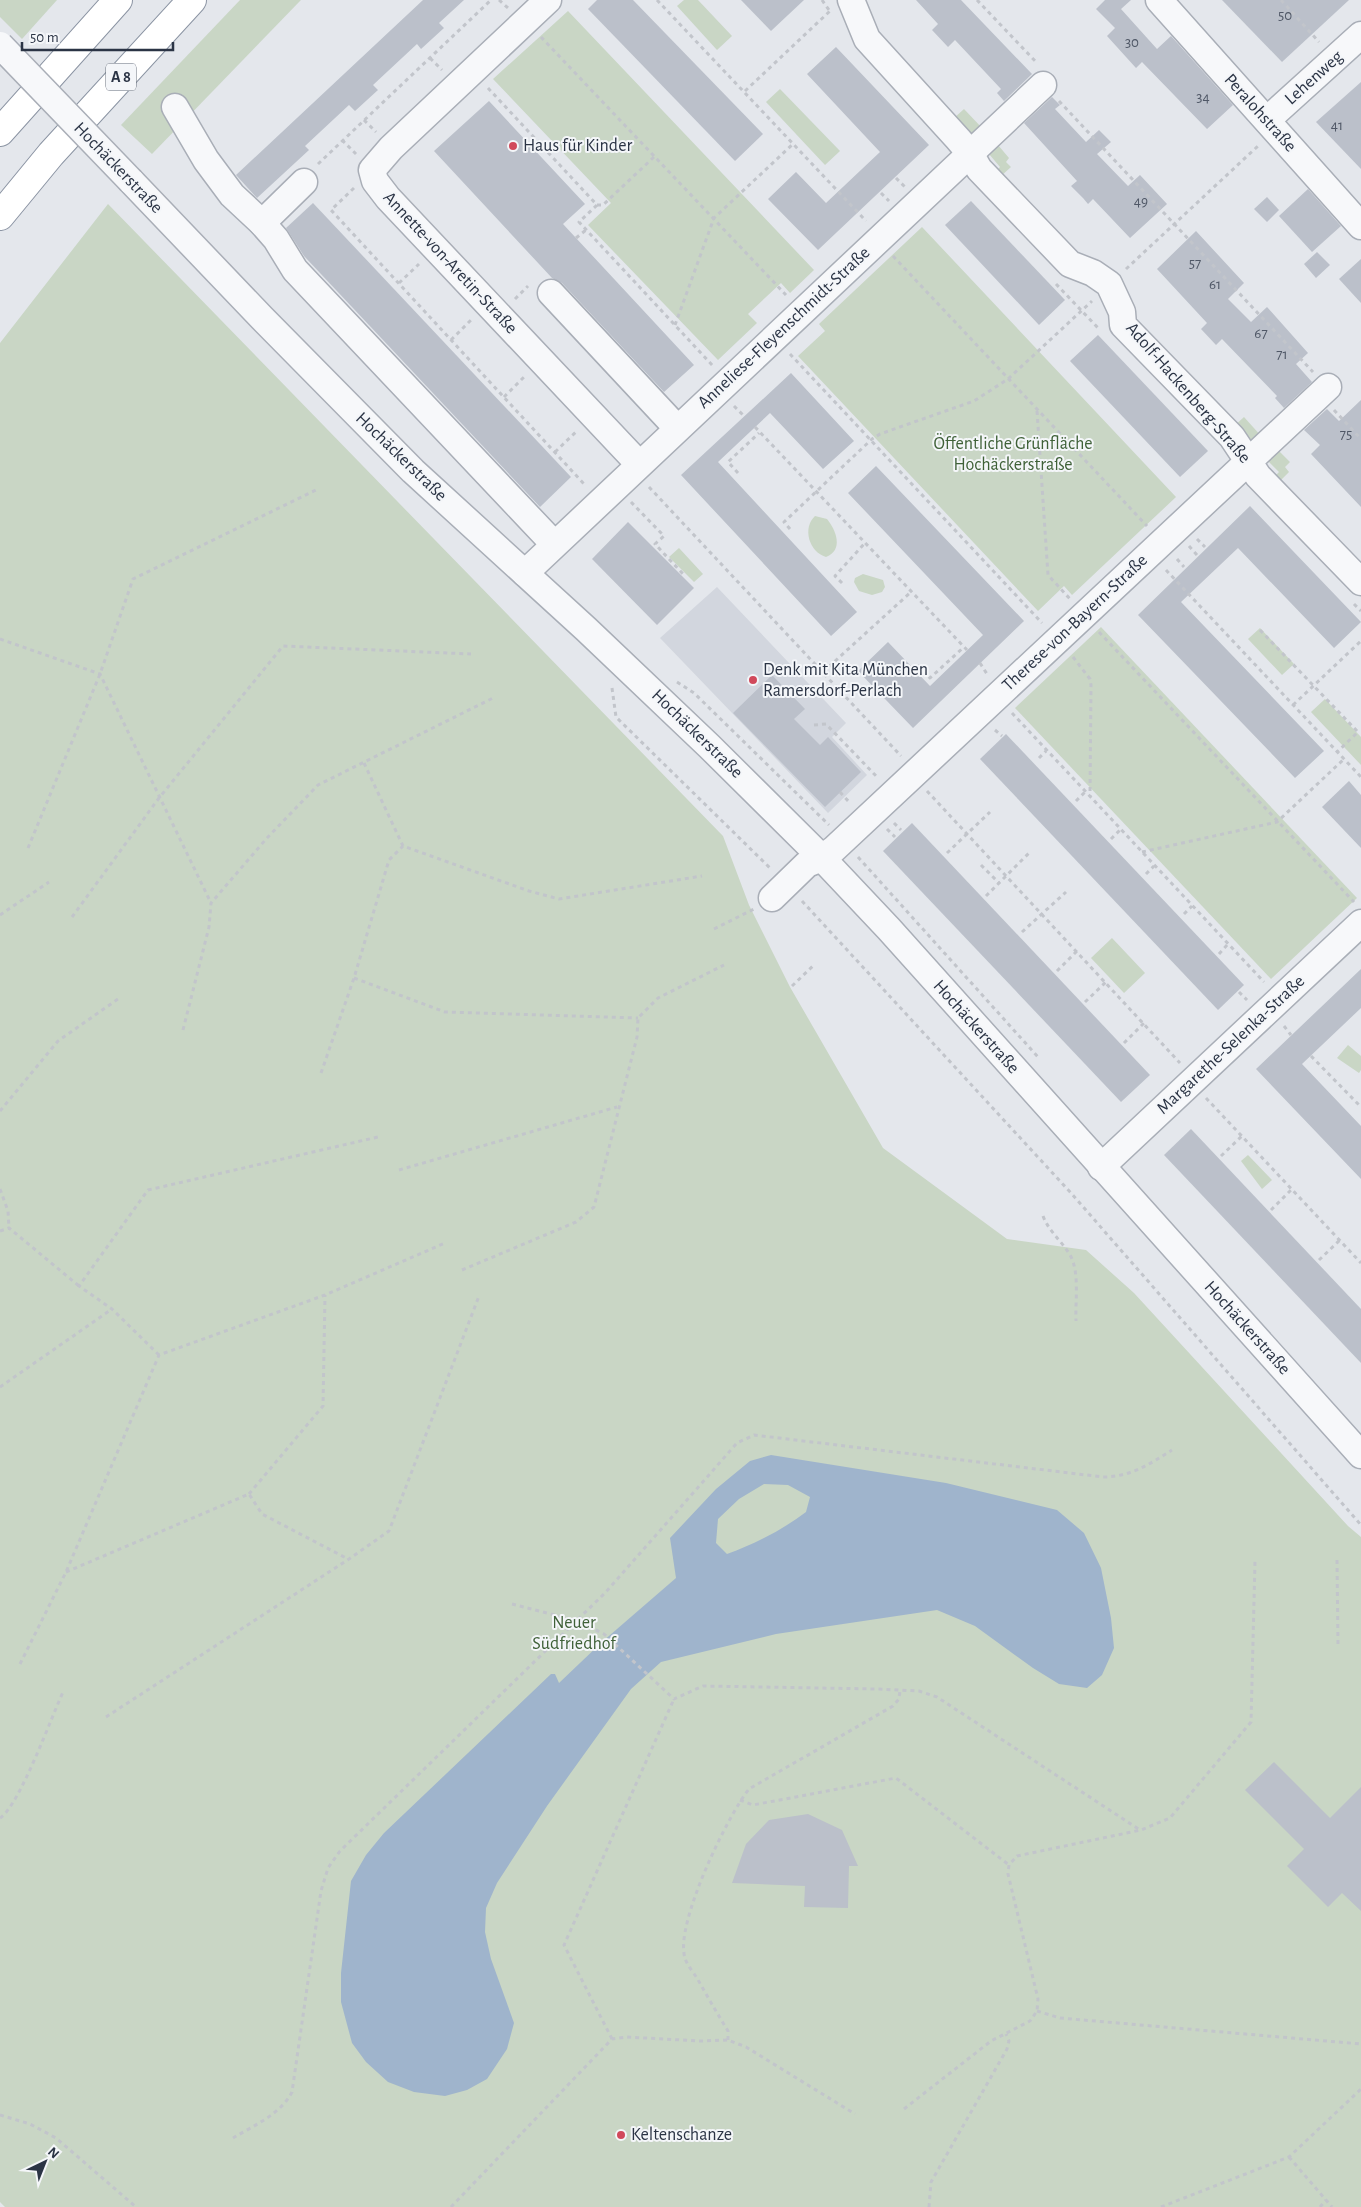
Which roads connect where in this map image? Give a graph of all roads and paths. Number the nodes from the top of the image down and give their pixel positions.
1 (118, 0) edge
2 (192, 0) edge
3 (491, 0) edge
4 (548, 0) edge
5 (657, 0) edge
6 (977, 0) edge
7 (1159, 0) edge
8 (1281, 0) edge
9 (840, 5) edge
10 (1361, 35) edge
11 (543, 38) dead end
12 (0, 45) edge
13 (1335, 59) junction
14 (472, 72) junction
15 (1043, 85) junction
16 (744, 91) junction
17 (175, 108) dead end
18 (1271, 125) junction
19 (0, 132) edge
20 (793, 144) junction
21 (970, 153) junction
22 (655, 156) junction
23 (372, 170) junction
24 (896, 178) dead end
25 (304, 182) joint
26 (906, 188) dead end
27 (880, 193) dead end
28 (890, 203) dead end
29 (597, 205) junction
30 (0, 216) edge
31 (714, 218) junction
32 (262, 223) junction
33 (1174, 225) junction
34 (1361, 226) edge
35 (586, 230) junction
36 (881, 236) junction
37 (576, 238) dead end
38 (895, 259) dead end
39 (1050, 278) dead end
40 (1109, 284) junction
41 (777, 285) dead end
42 (541, 289) joint
43 (1081, 311) junction
44 (498, 316) junction
45 (675, 324) junction
46 (1106, 336) dead end
47 (774, 337) junction
48 (1302, 361) dead end
49 (1008, 379) junction
50 (728, 381) junction
51 (1324, 391) joint
52 (1037, 411) junction
53 (755, 427) dead end
54 (677, 428) junction
55 (759, 432) junction
56 (872, 438) junction
57 (1361, 439) edge
58 (1249, 460) junction
59 (638, 464) junction
60 (738, 473) dead end
61 (588, 487) dead end
62 (316, 490) dead end
63 (815, 492) junction
64 (627, 498) dead end
65 (1147, 526) dead end
66 (790, 529) dead end
67 (865, 543) junction
68 (554, 544) junction
69 (1150, 553) junction
70 (525, 572) junction
71 (684, 575) dead end
72 (1361, 582) edge
73 (842, 583) dead end
74 (911, 592) junction
75 (1084, 615) junction
76 (1260, 630) dead end
77 (0, 639) edge
78 (1057, 640) junction
79 (1361, 642) edge
80 (964, 647) junction
81 (967, 650) dead end
82 (471, 654) dead end
83 (918, 665) dead end
84 (1080, 665) dead end
85 (823, 672) junction
86 (100, 674) junction
87 (670, 677) dead end
88 (1313, 686) junction
89 (612, 688) dead end
90 (998, 695) junction
91 (495, 697) dead end
92 (1293, 705) junction
93 (814, 725) dead end
94 (1046, 751) junction
95 (1337, 752) junction
96 (1039, 758) dead end
97 (1344, 759) junction
98 (364, 763) junction
99 (914, 773) junction
100 (1361, 777) edge
101 (840, 792) dead end
102 (1085, 792) junction
103 (893, 793) junction
104 (1090, 796) junction
105 (159, 798) junction
106 (1076, 801) dead end
107 (854, 806) dead end
108 (990, 812) dead end
109 (892, 820) dead end
110 (1277, 822) junction
111 (885, 827) dead end
112 (831, 828) dead end
113 (901, 830) dead end
114 (1120, 830) junction
115 (967, 834) junction
116 (895, 837) dead end
117 (1111, 839) dead end
118 (403, 846) junction
119 (28, 848) dead end
120 (1030, 852) dead end
121 (1142, 852) junction
122 (947, 853) dead end
123 (856, 854) dead end
124 (822, 858) junction
125 (981, 865) dead end
126 (1154, 866) junction
127 (1146, 874) dead end
128 (702, 876) dead end
129 (1006, 876) junction
130 (49, 882) dead end
131 (998, 883) junction
132 (1066, 892) dead end
133 (986, 896) dead end
134 (770, 897) junction
135 (211, 903) junction
136 (1192, 906) junction
137 (1358, 913) edge
138 (1042, 914) junction
139 (1184, 914) dead end
140 (0, 915) edge
141 (72, 916) dead end
142 (714, 929) dead end
143 (1022, 932) dead end
144 (1228, 944) junction
145 (1077, 951) junction
146 (1219, 954) dead end
147 (814, 964) dead end
148 (724, 966) dead end
149 (1057, 971) dead end
150 (354, 978) junction
151 (1106, 982) junction
152 (792, 986) dead end
153 (1238, 992) dead end
154 (118, 999) dead end
155 (1280, 999) junction
156 (1085, 1002) dead end
157 (1250, 1004) dead end
158 (638, 1018) junction
159 (1144, 1023) junction
160 (183, 1030) dead end
161 (1124, 1043) dead end
162 (1311, 1056) dead end
163 (1042, 1062) dead end
164 (321, 1073) dead end
165 (1192, 1081) junction
166 (618, 1107) junction
167 (1361, 1107) edge
168 (0, 1111) edge
169 (1242, 1136) junction
170 (378, 1137) dead end
171 (1221, 1156) dead end
172 (1101, 1167) junction
173 (399, 1170) dead end
174 (0, 1189) edge
175 (1292, 1189) junction
176 (1271, 1210) dead end
177 (1043, 1216) dead end
178 (9, 1228) junction
179 (0, 1231) edge
180 (1340, 1240) junction
181 (445, 1242) dead end
182 (1319, 1260) dead end
183 (1361, 1263) edge
184 (462, 1270) dead end
185 (79, 1286) junction
186 (325, 1295) junction
187 (479, 1296) dead end
188 (112, 1309) junction
189 (1076, 1321) dead end
190 (159, 1355) junction
191 (0, 1387) edge
192 (1172, 1450) dead end
193 (1361, 1455) edge
194 (249, 1494) junction
195 (1361, 1525) edge
196 (349, 1560) junction
197 (1337, 1560) dead end
198 (1255, 1561) dead end
199 (66, 1572) junction
200 (512, 1604) dead end
201 (578, 1621) junction
202 (1338, 1645) dead end
203 (20, 1664) dead end
204 (64, 1690) dead end
205 (900, 1690) junction
206 (674, 1699) junction
207 (106, 1717) dead end
208 (740, 1800) junction
209 (0, 1818) edge
210 (1141, 1830) junction
211 (1009, 1865) junction
212 (1037, 2011) junction
213 (1006, 2034) junction
214 (612, 2039) junction
215 (728, 2040) junction
216 (1361, 2044) edge
217 (1361, 2090) edge
218 (904, 2109) dead end
219 (0, 2114) edge
220 (855, 2114) dead end
221 (232, 2138) dead end
222 (1290, 2157) junction
223 (1326, 2199) junction
224 (136, 2207) edge
225 (451, 2207) edge
226 (929, 2207) edge
227 (1161, 2207) edge
228 (1320, 2207) edge
229 (1332, 2207) edge

1 - 19 highway
2 - 30 highway, A 8
3 - 25 path
4 - 14 street
5 - 16 path
6 - 15 path
7 - 18 street, Peralohstraße
8 - 13 path
9 - 16 path
9 - 21 street
10 - 13 street, Lehenweg
11 - 22 path
12 - 70 street, Hochäckerstraße, bridge
13 - 18 street, Lehenweg
14 - 23 street
14 - 29 path
15 - 21 street, Anneliese-Fleyenschmidt-Straße
15 - 33 path
16 - 20 path
17 - 32 street
18 - 33 path
18 - 34 street, Peralohstraße
20 - 31 path
20 - 36 path
21 - 36 street, Anneliese-Fleyenschmidt-Straße
21 - 40 street
22 - 29 path
22 - 31 path
23 - 44 street, Annette-von-Aretin-Straße
23 - 61 path
24 - 26 path
25 - 32 street
27 - 28 path
29 - 35 path
31 - 41 path
31 - 45 path
32 - 68 street
33 - 40 path
33 - 48 path
35 - 37 path
35 - 45 path
36 - 47 street, Anneliese-Fleyenschmidt-Straße
38 - 49 path
39 - 43 path
40 - 43 path
40 - 58 street, Adolf-Hackenberg-Straße
42 - 44 path
42 - 54 street
43 - 46 path
43 - 49 path
44 - 59 street, Annette-von-Aretin-Straße
45 - 50 path
47 - 50 street, Anneliese-Fleyenschmidt-Straße
47 - 56 path
49 - 52 path
49 - 56 path
50 - 54 street, Anneliese-Fleyenschmidt-Straße
51 - 57 path
51 - 58 street, Therese-von-Bayern-Straße
52 - 65 path
52 - 75 path
53 - 55 path
54 - 59 street, Anneliese-Fleyenschmidt-Straße
55 - 60 path
55 - 63 path
56 - 63 path
56 - 78 path
58 - 69 street, Therese-von-Bayern-Straße
58 - 72 street, Adolf-Hackenberg-Straße
59 - 68 street, Anneliese-Fleyenschmidt-Straße
59 - 85 path
62 - 86 path
63 - 66 path
63 - 67 path
64 - 71 path
67 - 73 path
67 - 74 path
68 - 70 street, Anneliese-Fleyenschmidt-Straße
69 - 75 street, Therese-von-Bayern-Straße
69 - 92 path
70 - 124 street, Hochäckerstraße
74 - 80 path
74 - 85 path
75 - 78 street, Therese-von-Bayern-Straße
75 - 110 path
76 - 88 path
77 - 86 path
78 - 90 street, Therese-von-Bayern-Straße
79 - 88 path
80 - 81 path
80 - 83 path
82 - 105 path
84 - 104 path
85 - 99 path
86 - 105 path
86 - 119 path
87 - 112 path
88 - 92 path
88 - 95 path
89 - 134 path
90 - 94 path
90 - 99 street, Therese-von-Bayern-Straße
91 - 98 path
92 - 95 path
93 - 103 path
94 - 96 path
94 - 102 path
95 - 97 path
97 - 100 path
97 - 110 path
98 - 118 path
98 - 135 path
99 - 103 street, Therese-von-Bayern-Straße
99 - 115 path
101 - 107 path
102 - 104 path
102 - 106 path
103 - 124 street, Therese-von-Bayern-Straße
104 - 114 path
105 - 135 path
105 - 141 path
108 - 115 path
109 - 113 path
110 - 121 path
110 - 137 path
111 - 116 path
114 - 117 path
114 - 121 path
115 - 122 path
115 - 129 path
118 - 128 path
118 - 150 path
120 - 129 path
121 - 126 path
123 - 163 path
124 - 134 street, Therese-von-Bayern-Straße
124 - 172 street, Hochäckerstraße
125 - 131 path
126 - 127 path
126 - 136 path
129 - 131 path
129 - 138 path
130 - 140 path
131 - 133 path
132 - 138 path
134 - 142 path
134 - 195 path
135 - 160 path
136 - 139 path
136 - 144 path
137 - 155 street, Margarethe-Selenka-Straße
138 - 143 path
138 - 145 path
144 - 146 path
144 - 155 path
145 - 149 path
145 - 151 path
147 - 152 path
148 - 158 path
150 - 158 path
150 - 164 path
151 - 156 path
151 - 159 path
153 - 157 path
154 - 168 path
155 - 165 street, Margarethe-Selenka-Straße
158 - 166 path
159 - 161 path
159 - 165 path
162 - 167 path
165 - 169 path
165 - 172 street, Margarethe-Selenka-Straße
166 - 173 path
166 - 184 path
169 - 171 path
169 - 175 path
170 - 185 path
172 - 193 street, Hochäckerstraße
174 - 178 path
175 - 176 path
175 - 180 path
177 - 189 path
178 - 179 path
178 - 185 path
180 - 182 path
180 - 183 path
181 - 186 path
185 - 188 path
186 - 190 path
186 - 194 path
187 - 196 path
188 - 190 path
188 - 191 path
190 - 199 path
192 - 201 path
194 - 196 path
194 - 199 path
196 - 207 path
197 - 202 path
198 - 210 path
199 - 203 path
200 - 201 path
201 - 206 path
201 - 221 path
204 - 209 path
205 - 206 path
205 - 208 path
205 - 210 path
206 - 214 path
208 - 211 path
208 - 215 path
210 - 211 path
211 - 212 path
212 - 213 path
212 - 216 path
213 - 218 path
213 - 226 path
214 - 215 path
214 - 225 path
215 - 220 path
217 - 222 path
219 - 224 path
222 - 223 path
222 - 227 path
223 - 228 path
223 - 229 path

